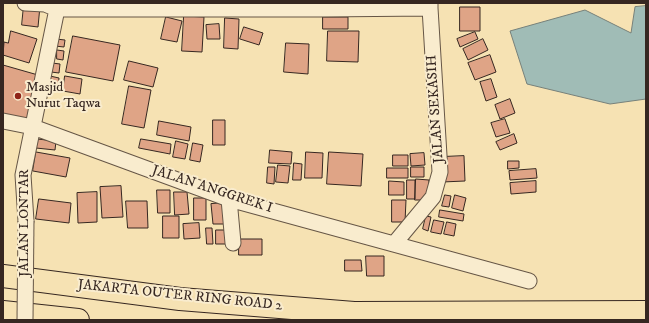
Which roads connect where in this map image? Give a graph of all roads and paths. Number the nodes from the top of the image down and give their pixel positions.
1 (26, 3) edge
2 (430, 5) edge
3 (58, 9) junction
4 (3, 121) edge
5 (32, 127) junction
6 (229, 199) junction
7 (233, 243) dead end
8 (394, 244) junction
9 (3, 276) edge
10 (529, 281) dead end
11 (3, 312) edge
12 (646, 312) edge
13 (25, 320) edge
14 (78, 320) edge

1 - 3 street
2 - 3 street
2 - 8 street, JALAN SEKASIH
3 - 5 street, JALAN LONTAR
4 - 5 street, JALAN ANGGREK I
5 - 6 street, JALAN ANGGREK I
5 - 13 street, JALAN LONTAR, bridge
6 - 7 street
6 - 8 street, JALAN ANGGREK I
8 - 10 street, JALAN ANGGREK I
9 - 12 highway, JAKARTA OUTER RING ROAD 2
11 - 14 highway

